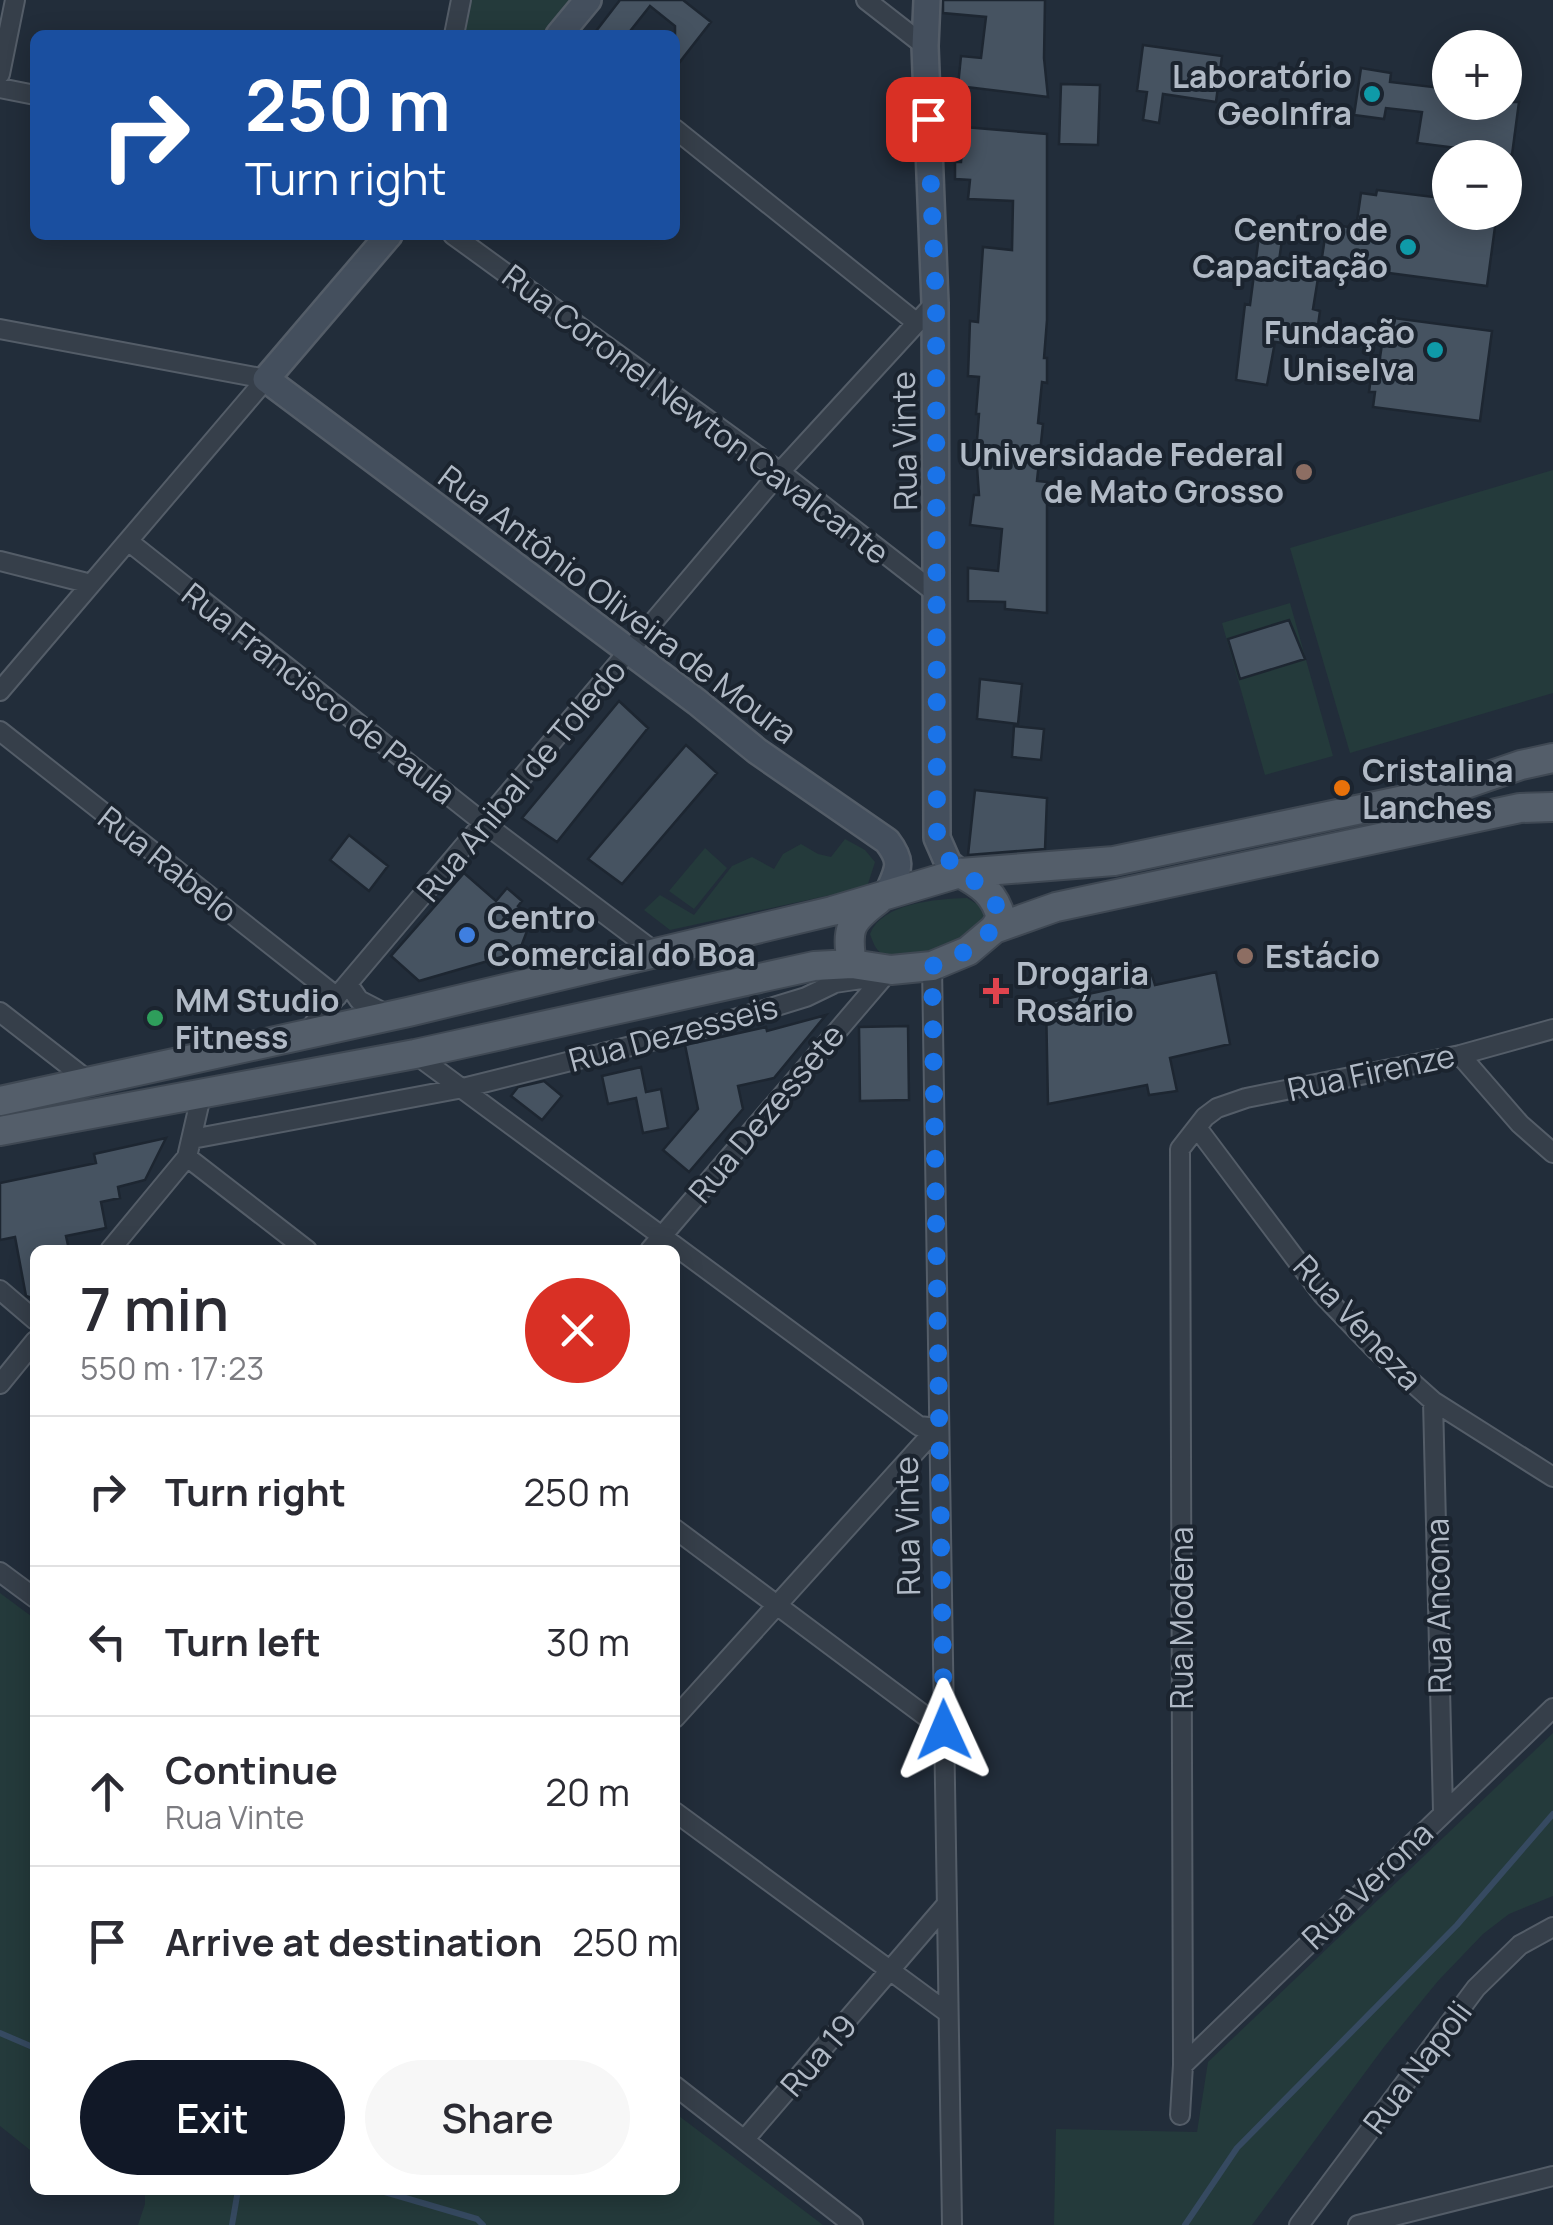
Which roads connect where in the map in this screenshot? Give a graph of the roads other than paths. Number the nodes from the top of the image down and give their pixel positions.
1 (16, 0) edge
2 (460, 0) edge
3 (588, 0) edge
4 (866, 0) edge
5 (926, 0) edge
6 (455, 30) edge
7 (563, 30) edge
8 (925, 46) junction
9 (0, 74) edge
10 (0, 88) edge
11 (30, 94) edge
12 (680, 132) edge
13 (385, 240) edge
14 (460, 240) edge
15 (936, 303) junction
16 (918, 323) junction
17 (0, 329) edge
18 (266, 379) junction
19 (780, 472) junction
20 (128, 541) junction
21 (0, 560) edge
22 (91, 584) junction
23 (938, 595) junction
24 (628, 653) junction
25 (0, 691) edge
26 (0, 731) edge
27 (1553, 758) edge
28 (1553, 807) edge
29 (485, 824) junction
30 (960, 874) junction
31 (888, 893) junction
32 (994, 929) junction
33 (655, 952) junction
34 (852, 964) junction
35 (932, 966) junction
36 (887, 973) junction
37 (342, 990) junction
38 (0, 1012) edge
39 (391, 1016) junction
40 (1553, 1029) edge
41 (306, 1033) junction
42 (415, 1054) junction
43 (1460, 1054) junction
44 (90, 1082) junction
45 (463, 1088) junction
46 (202, 1092) junction
47 (0, 1101) edge
48 (1198, 1130) junction
49 (0, 1131) edge
50 (189, 1148) junction
51 (1553, 1154) edge
52 (655, 1244) edge
53 (114, 1245) edge
54 (301, 1245) edge
55 (680, 1261) edge
56 (0, 1290) edge
57 (30, 1316) edge
58 (30, 1347) edge
59 (0, 1384) edge
60 (1433, 1401) junction
61 (937, 1428) junction
62 (1553, 1477) edge
63 (680, 1533) edge
64 (0, 1572) edge
65 (30, 1594) edge
66 (778, 1605) junction
67 (1553, 1708) edge
68 (680, 1713) edge
69 (944, 1730) junction
70 (1443, 1811) junction
71 (680, 1816) edge
72 (946, 1905) junction
73 (1553, 1927) edge
74 (890, 1971) junction
75 (948, 2013) junction
76 (1183, 2065) junction
77 (680, 2090) edge
78 (1180, 2115) dead end
79 (745, 2139) junction
80 (1553, 2176) edge
81 (853, 2225) edge
82 (952, 2225) edge
83 (1299, 2225) edge
84 (1358, 2225) edge

1 - 9 street
2 - 6 street
3 - 7 street
4 - 8 street
5 - 8 street, Rua Vinte
8 - 15 street, Rua Vinte
10 - 11 street
12 - 16 street
13 - 18 street
14 - 19 street, Rua Coronel Newton Cavalcante
15 - 16 street, Rua Anibal de Toledo
15 - 23 street, Rua Vinte
16 - 19 street, Rua Anibal de Toledo
17 - 18 street
18 - 20 street
18 - 24 street, Rua Antônio Oliveira de Moura
19 - 23 street, Rua Coronel Newton Cavalcante
19 - 24 street, Rua Anibal de Toledo
20 - 22 street
20 - 29 street, Rua Francisco de Paula
21 - 22 street
22 - 25 street
23 - 30 street, Rua Vinte
24 - 29 street, Rua Anibal de Toledo
24 - 31 street, Rua Antônio Oliveira de Moura
26 - 37 street, Rua Rabelo
27 - 30 main road
28 - 32 main road
29 - 33 street, Rua Francisco de Paula
29 - 37 street, Rua Anibal de Toledo
30 - 31 main road
30 - 32 main road
31 - 33 main road
31 - 34 main road
32 - 35 main road
33 - 39 main road
34 - 36 main road
34 - 42 main road
35 - 36 main road
35 - 61 street, Rua Vinte
36 - 45 street, Rua Dezesseis
36 - 52 street, Rua Dezessete
37 - 39 street, Rua Rabelo
37 - 41 street, Rua Anibal de Toledo
38 - 44 street
39 - 41 main road
40 - 43 street, Rua Firenze
41 - 44 main road
42 - 45 street
42 - 46 main road
43 - 48 street, Rua Firenze
43 - 51 street
44 - 47 main road
45 - 50 street, Rua Dezesseis
45 - 52 street
46 - 49 main road
46 - 50 street
48 - 60 street, Rua Veneza
48 - 76 street, Rua Modena
50 - 53 street
50 - 54 street
55 - 61 street
56 - 57 street
58 - 59 street
60 - 62 street, Rua Veneza
60 - 70 street, Rua Ancona
61 - 66 street
61 - 69 street, Rua Vinte
63 - 66 street
64 - 65 street
66 - 68 street
66 - 69 street
67 - 70 street, Rua Verona
69 - 72 street, Rua Vinte
70 - 76 street, Rua Verona
71 - 74 street
72 - 74 street
72 - 75 street, Rua Vinte
73 - 83 street, Rua Napoli
74 - 75 street
74 - 79 street, Rua 19
75 - 82 street, Rua Vinte
76 - 78 street, Rua Modena
77 - 79 street
79 - 81 street
80 - 84 street

